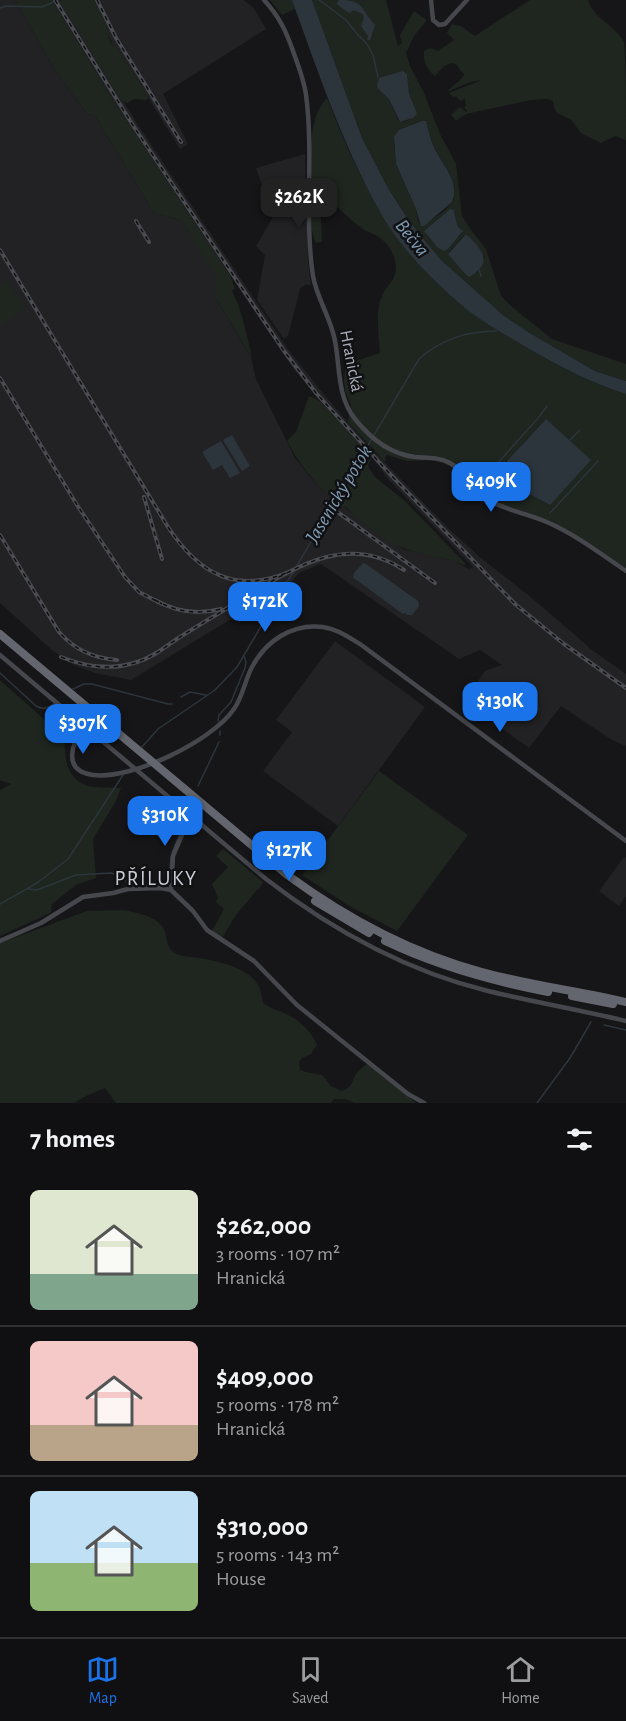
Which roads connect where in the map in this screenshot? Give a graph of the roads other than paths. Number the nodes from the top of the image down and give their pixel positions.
1 (264, 0) edge
2 (431, 0) edge
3 (467, 0) edge
4 (626, 571) edge
5 (0, 634) edge
6 (0, 641) edge
7 (0, 655) edge
8 (85, 726) junction
9 (192, 817) junction
10 (626, 841) edge
11 (171, 891) junction
12 (0, 941) edge
13 (626, 1002) edge
14 (626, 1007) edge
15 (626, 1021) edge
16 (423, 1103) edge

1 - 4 street, Hranická
2 - 3 street
5 - 13 highway
6 - 14 highway
7 - 8 street
8 - 9 street
8 - 10 street
9 - 11 street
9 - 15 street
11 - 12 street
11 - 16 street

